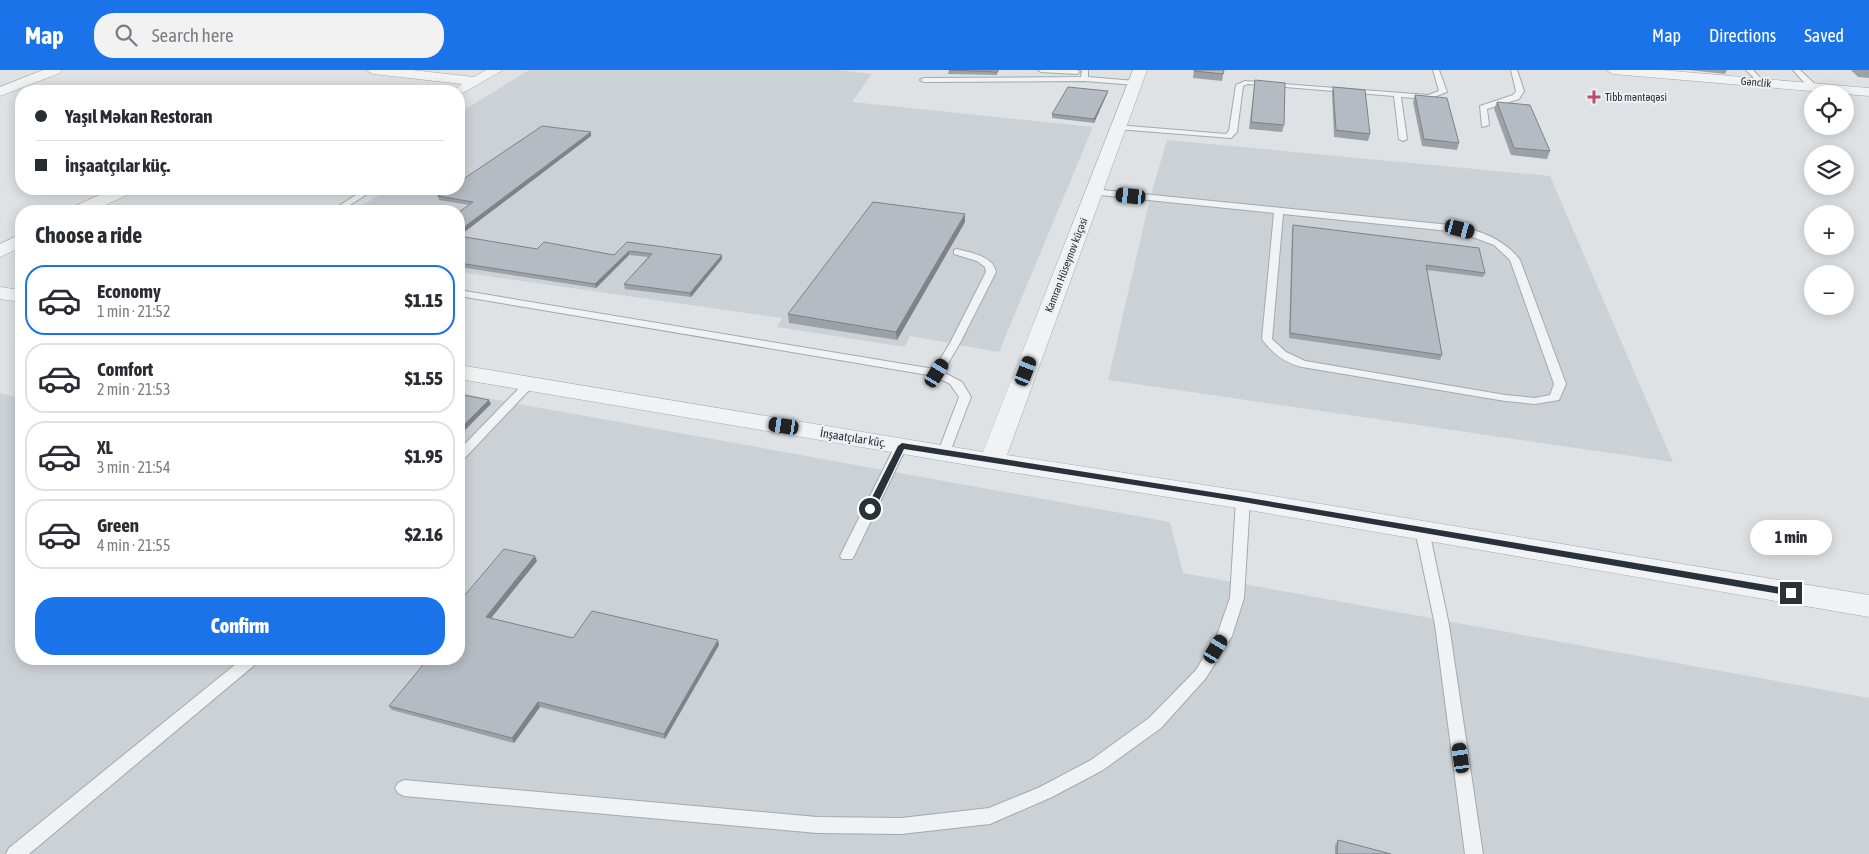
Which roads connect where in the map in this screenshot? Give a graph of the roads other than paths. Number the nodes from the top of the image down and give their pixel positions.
1 (55, 70) edge
2 (373, 70) edge
3 (496, 70) edge
4 (1041, 70) edge
5 (1436, 70) edge
6 (1514, 70) edge
7 (1613, 70) edge
8 (1749, 70) edge
9 (1796, 70) edge
10 (1637, 71) edge
11 (1085, 74) edge
12 (1138, 76) edge
13 (924, 80) dead end
14 (476, 81) junction
15 (1762, 83) junction
16 (15, 85) edge
17 (15, 85) edge
18 (1811, 85) edge
19 (465, 87) edge
20 (1804, 87) edge
21 (2, 90) edge
22 (15, 91) edge
23 (1854, 91) edge
24 (1869, 92) edge
25 (1397, 94) junction
26 (1485, 125) dead end
27 (1117, 127) junction
28 (1404, 139) dead end
29 (1093, 192) junction
30 (113, 195) edge
31 (361, 195) edge
32 (92, 205) edge
33 (345, 205) edge
34 (1279, 210) junction
35 (15, 243) edge
36 (0, 251) edge
37 (957, 252) dead end
38 (0, 292) edge
39 (465, 294) edge
40 (15, 295) edge
41 (465, 373) edge
42 (937, 373) junction
43 (529, 384) junction
44 (902, 446) junction
45 (465, 451) edge
46 (944, 452) junction
47 (992, 461) junction
48 (1243, 500) junction
49 (1422, 530) junction
50 (847, 556) dead end
51 (1869, 606) edge
52 (245, 665) edge
53 (404, 788) dead end
54 (15, 854) edge
55 (1474, 854) edge

1 - 17 street
2 - 14 street
3 - 14 street
4 - 11 lane
5 - 25 lane
6 - 26 lane
7 - 10 street, Gənclik
8 - 15 lane
9 - 18 lane
10 - 15 street, Gənclik
11 - 12 lane
11 - 13 lane
12 - 27 street, Kamran Hüseynov küçəsi
14 - 19 street
15 - 20 street, Gənclik
16 - 21 street
21 - 22 street
23 - 24 street, Gənclik
25 - 27 lane
25 - 28 lane
27 - 29 street, Kamran Hüseynov küçəsi
29 - 34 lane
29 - 47 street, Kamran Hüseynov küçəsi
30 - 32 street
31 - 33 lane
34 - 34 lane
35 - 36 street
37 - 42 lane
38 - 40 street
39 - 42 lane
41 - 43 street, İnşaatçılar küç.
42 - 46 lane
43 - 44 street, İnşaatçılar küç.
43 - 45 lane
44 - 46 street, İnşaatçılar küç.
44 - 50 lane
46 - 47 street, İnşaatçılar küç.
47 - 48 street, İnşaatçılar küç.
48 - 49 street, İnşaatçılar küç.
48 - 53 lane
49 - 51 street, İnşaatçılar küç.
49 - 55 lane
52 - 54 lane

